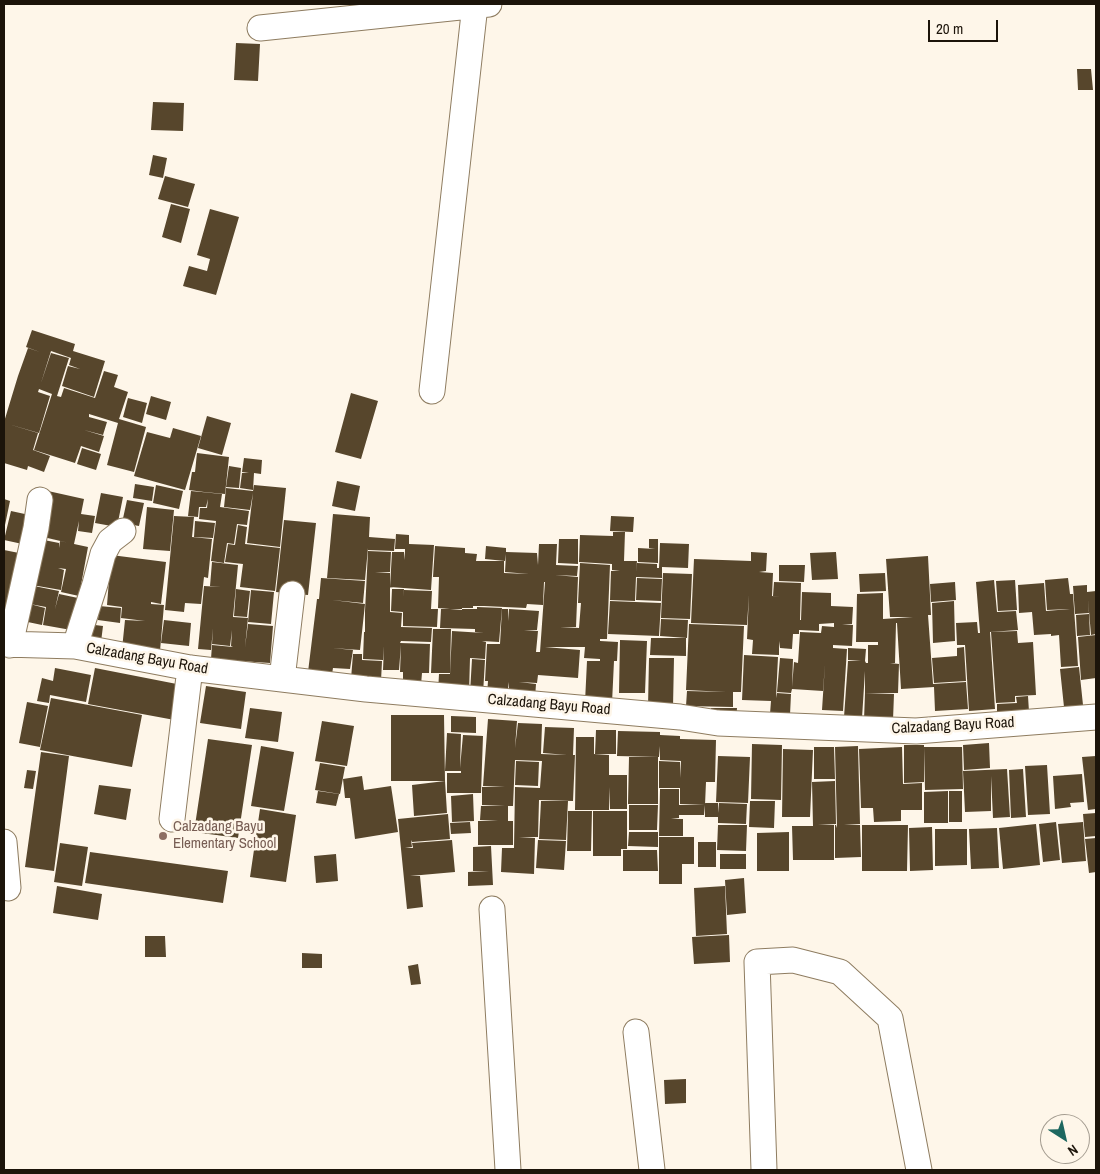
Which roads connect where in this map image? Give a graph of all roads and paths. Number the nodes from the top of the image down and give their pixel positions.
1 (482, 5) edge
2 (260, 28) dead end
3 (432, 390) dead end
4 (40, 500) dead end
5 (123, 530) dead end
6 (292, 594) dead end
7 (7, 645) edge
8 (75, 646) junction
9 (190, 668) junction
10 (282, 679) junction
11 (1096, 717) edge
12 (172, 819) dead end
13 (4, 842) edge
14 (8, 888) dead end
15 (492, 909) dead end
16 (636, 1032) dead end
17 (508, 1170) edge
18 (652, 1170) edge
19 (764, 1170) edge
20 (919, 1170) edge

1 - 2 street
1 - 3 street
4 - 7 street
5 - 8 street
6 - 10 street
7 - 8 street, Calzadang Bayu Road
8 - 9 street, Calzadang Bayu Road
9 - 10 street, Calzadang Bayu Road
9 - 12 street
10 - 11 street, Calzadang Bayu Road
13 - 14 street
15 - 17 street
16 - 18 street
19 - 20 street

